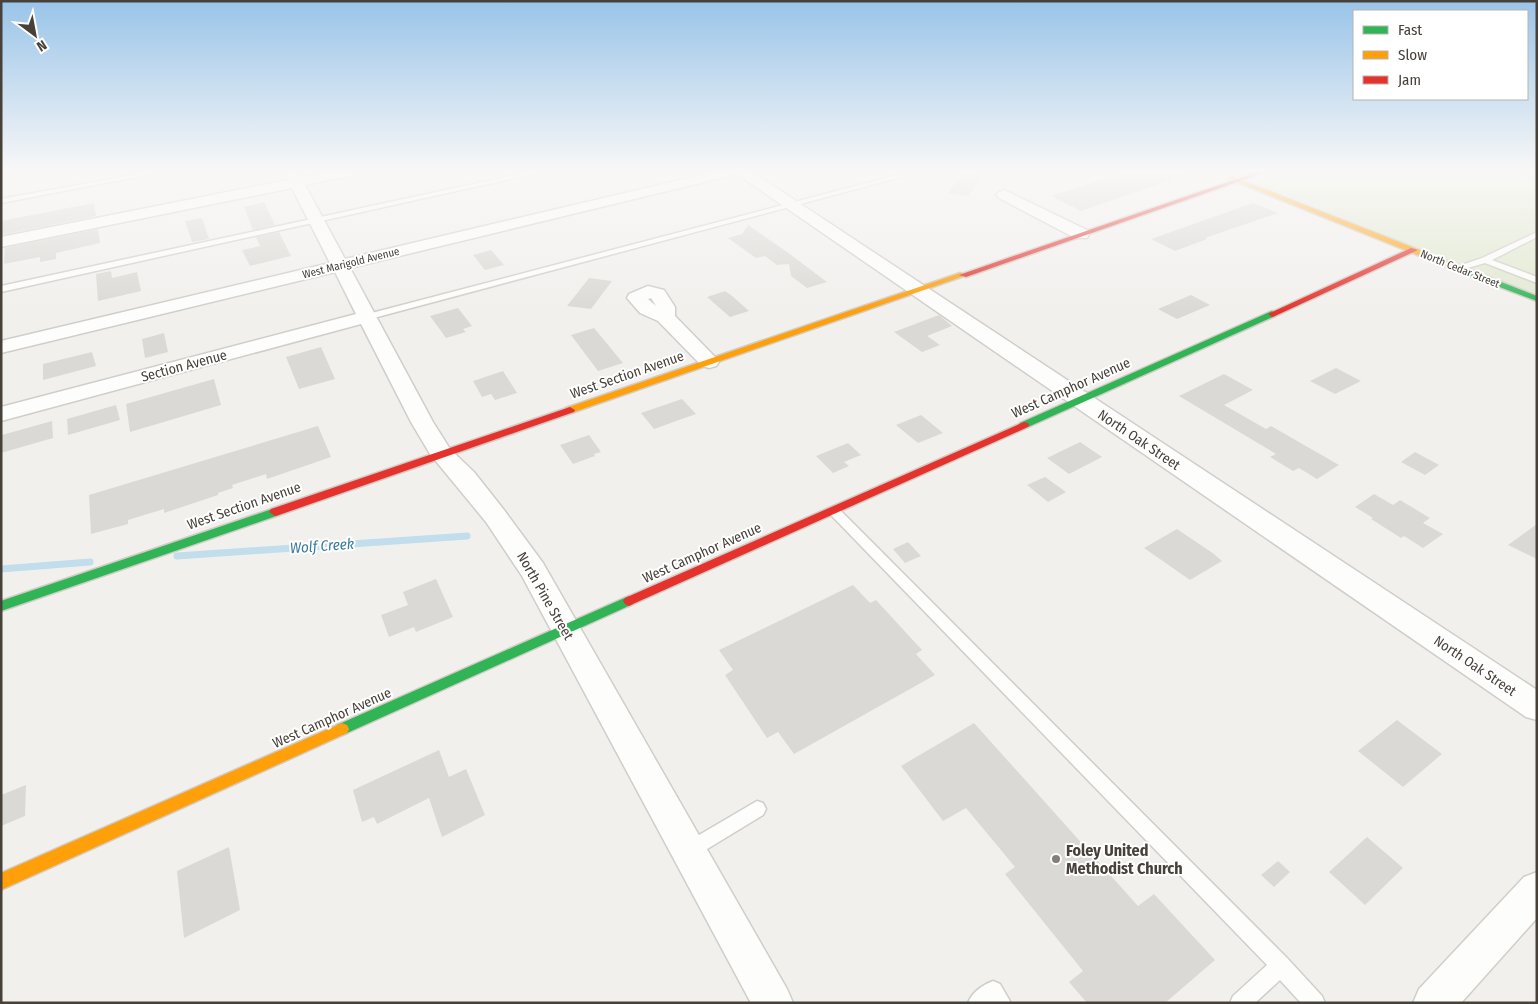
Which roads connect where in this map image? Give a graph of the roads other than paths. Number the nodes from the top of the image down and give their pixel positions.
1 (105, 219) edge
2 (321, 219) edge
3 (536, 219) edge
4 (739, 219) edge
5 (811, 219) edge
6 (1051, 219) edge
7 (1125, 219) edge
8 (1336, 219) edge
9 (316, 220) junction
10 (1081, 234) junction
11 (1537, 234) edge
12 (1, 242) edge
13 (1414, 250) junction
14 (1485, 260) junction
15 (340, 266) junction
16 (1457, 268) junction
17 (1535, 277) edge
18 (1, 289) edge
19 (1511, 289) junction
20 (917, 291) junction
21 (1537, 299) edge
22 (665, 317) dead end
23 (367, 318) junction
24 (1, 347) edge
25 (710, 362) junction
26 (1080, 401) junction
27 (1, 414) edge
28 (442, 454) junction
29 (834, 511) junction
30 (1, 606) edge
31 (566, 629) junction
32 (1537, 707) edge
33 (757, 809) dead end
34 (687, 851) junction
35 (1, 882) edge
36 (1537, 890) edge
37 (1281, 966) junction
38 (773, 1003) edge
39 (978, 1003) edge
40 (1002, 1003) edge
41 (1240, 1003) edge
42 (1315, 1003) edge
43 (1433, 1003) edge

1 - 12 street
2 - 9 lane
3 - 15 street, West Marigold Avenue
4 - 23 lane
5 - 20 street, North Oak Street
6 - 10 street
7 - 10 street, West Section Avenue
8 - 13 street, North Cedar Street
9 - 15 street, North Pine Street
9 - 18 lane
10 - 20 street, West Section Avenue
11 - 14 lane
13 - 16 street, North Cedar Street
13 - 26 street, West Camphor Avenue
14 - 16 lane
14 - 17 lane
15 - 23 street, North Pine Street
15 - 24 street, West Marigold Avenue
16 - 19 street, North Cedar Street
17 - 19 lane
19 - 21 street, North Cedar Street
20 - 25 street, West Section Avenue
20 - 26 street, North Oak Street
22 - 25 street
23 - 27 street, Section Avenue
23 - 28 street, North Pine Street
25 - 28 street, West Section Avenue
26 - 29 street, West Camphor Avenue
26 - 32 street, North Oak Street
28 - 30 street, West Section Avenue
28 - 31 street, North Pine Street
29 - 31 street, West Camphor Avenue
29 - 37 lane
31 - 34 street, North Pine Street
31 - 35 street, West Camphor Avenue
33 - 34 lane
34 - 38 street, North Pine Street
36 - 43 street
37 - 41 lane
37 - 42 lane
39 - 40 lane

